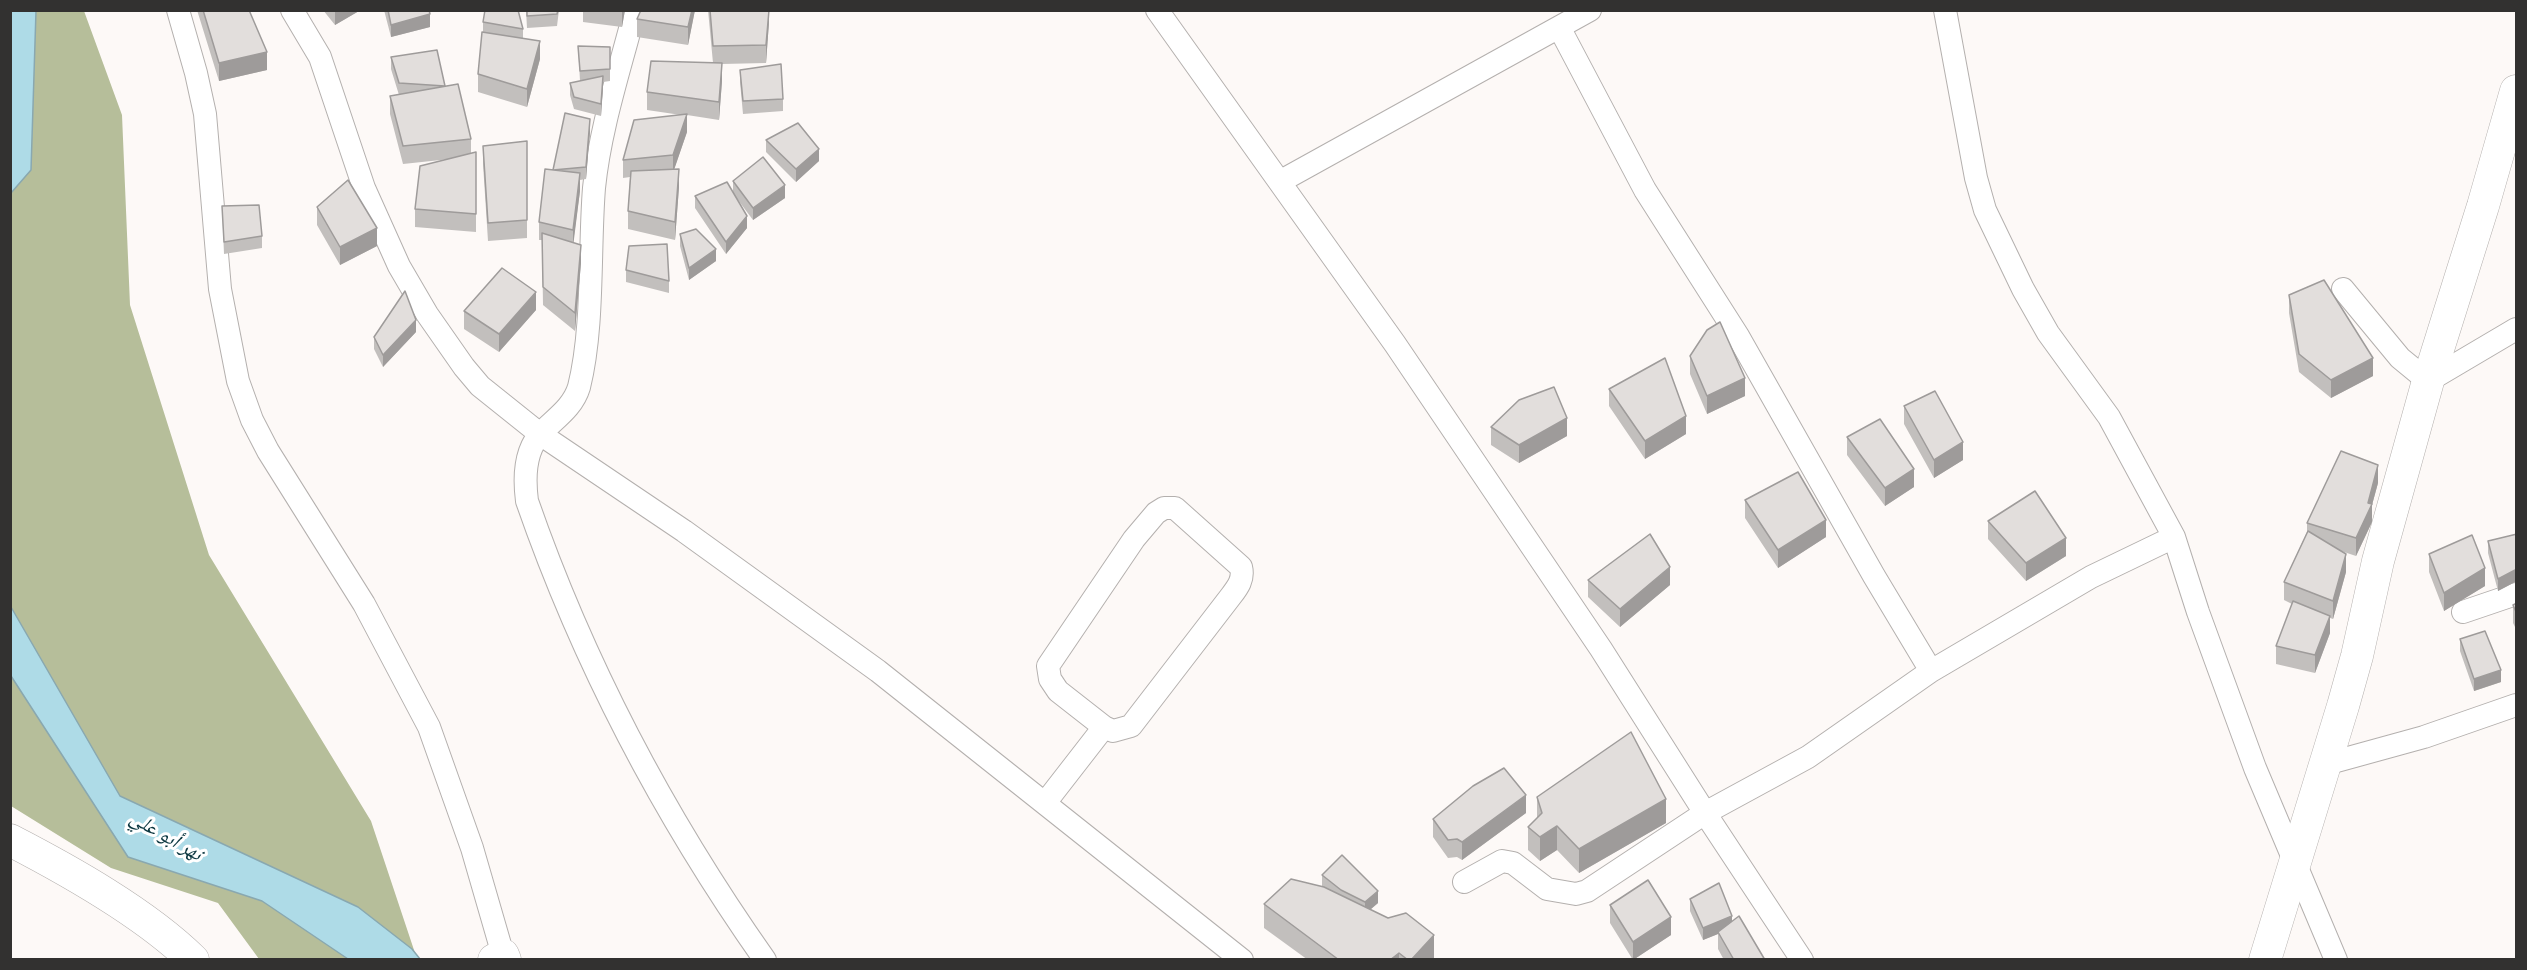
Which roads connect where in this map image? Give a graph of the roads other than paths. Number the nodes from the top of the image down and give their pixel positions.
1 (178, 10) edge
2 (292, 10) edge
3 (635, 10) edge
4 (1157, 10) edge
5 (1590, 10) edge
6 (1945, 10) edge
7 (1560, 29) junction
8 (2517, 91) edge
9 (1281, 181) junction
10 (2343, 289) dead end
11 (2517, 329) edge
12 (2428, 381) junction
13 (540, 434) junction
14 (2174, 537) junction
15 (2517, 594) edge
16 (2463, 612) dead end
17 (1931, 671) junction
18 (2517, 705) edge
19 (1104, 727) junction
20 (2326, 764) junction
21 (1045, 803) junction
22 (1705, 813) junction
23 (10, 840) edge
24 (2294, 860) junction
25 (1464, 882) dead end
26 (500, 958) edge
27 (193, 960) edge
28 (765, 960) edge
29 (1242, 960) edge
30 (1802, 960) edge
31 (2265, 960) edge
32 (2336, 960) edge

1 - 26 street
2 - 13 street
3 - 13 street
4 - 9 street
5 - 7 street
6 - 14 street
7 - 9 street
7 - 17 street
8 - 12 street
9 - 22 street
10 - 12 street
11 - 12 street
12 - 20 street
13 - 21 street
13 - 28 street
14 - 17 street
14 - 24 street
15 - 16 street
17 - 22 street
18 - 20 street
19 - 19 street
19 - 21 street
20 - 24 street
21 - 29 street
22 - 25 street
22 - 30 street
23 - 27 street
24 - 31 street
24 - 32 street

